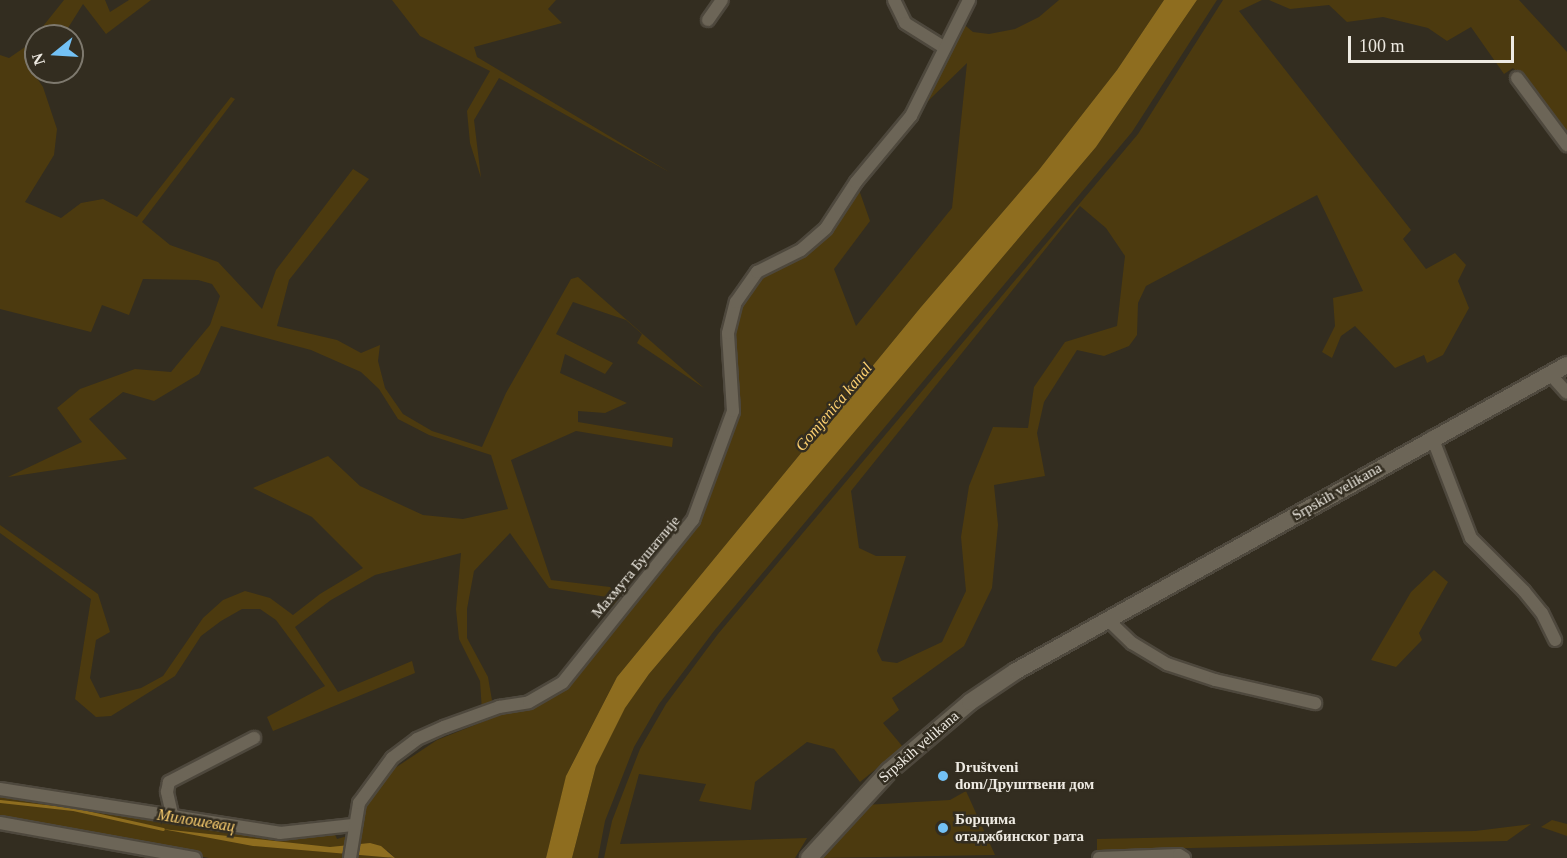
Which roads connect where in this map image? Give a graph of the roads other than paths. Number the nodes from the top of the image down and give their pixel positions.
1 (722, 0) edge
2 (894, 0) edge
3 (969, 0) edge
4 (708, 20) dead end
5 (945, 48) junction
6 (1517, 78) dead end
7 (1567, 145) edge
8 (1567, 365) edge
9 (1550, 374) junction
10 (1567, 393) edge
11 (1432, 437) junction
12 (1107, 618) junction
13 (1555, 640) dead end
14 (1315, 703) dead end
15 (254, 738) dead end
16 (0, 789) edge
17 (172, 813) junction
18 (0, 823) edge
19 (352, 830) junction
20 (140, 853) edge
21 (195, 858) edge
22 (350, 858) edge
23 (809, 858) edge
24 (1099, 858) edge
25 (1184, 858) edge

1 - 4 street
2 - 5 street
3 - 5 street, Махмута Бушатлије
5 - 19 street, Махмута Бушатлије
6 - 7 street
8 - 9 main road, Srpskih velikana
9 - 10 street
9 - 11 main road, Srpskih velikana
11 - 12 main road, Srpskih velikana
11 - 13 street
12 - 14 street
12 - 23 main road, Srpskih velikana
15 - 17 street
16 - 17 street
17 - 19 street
18 - 20 street
19 - 22 street, Махмута Бушатлије
20 - 21 street
24 - 25 street

